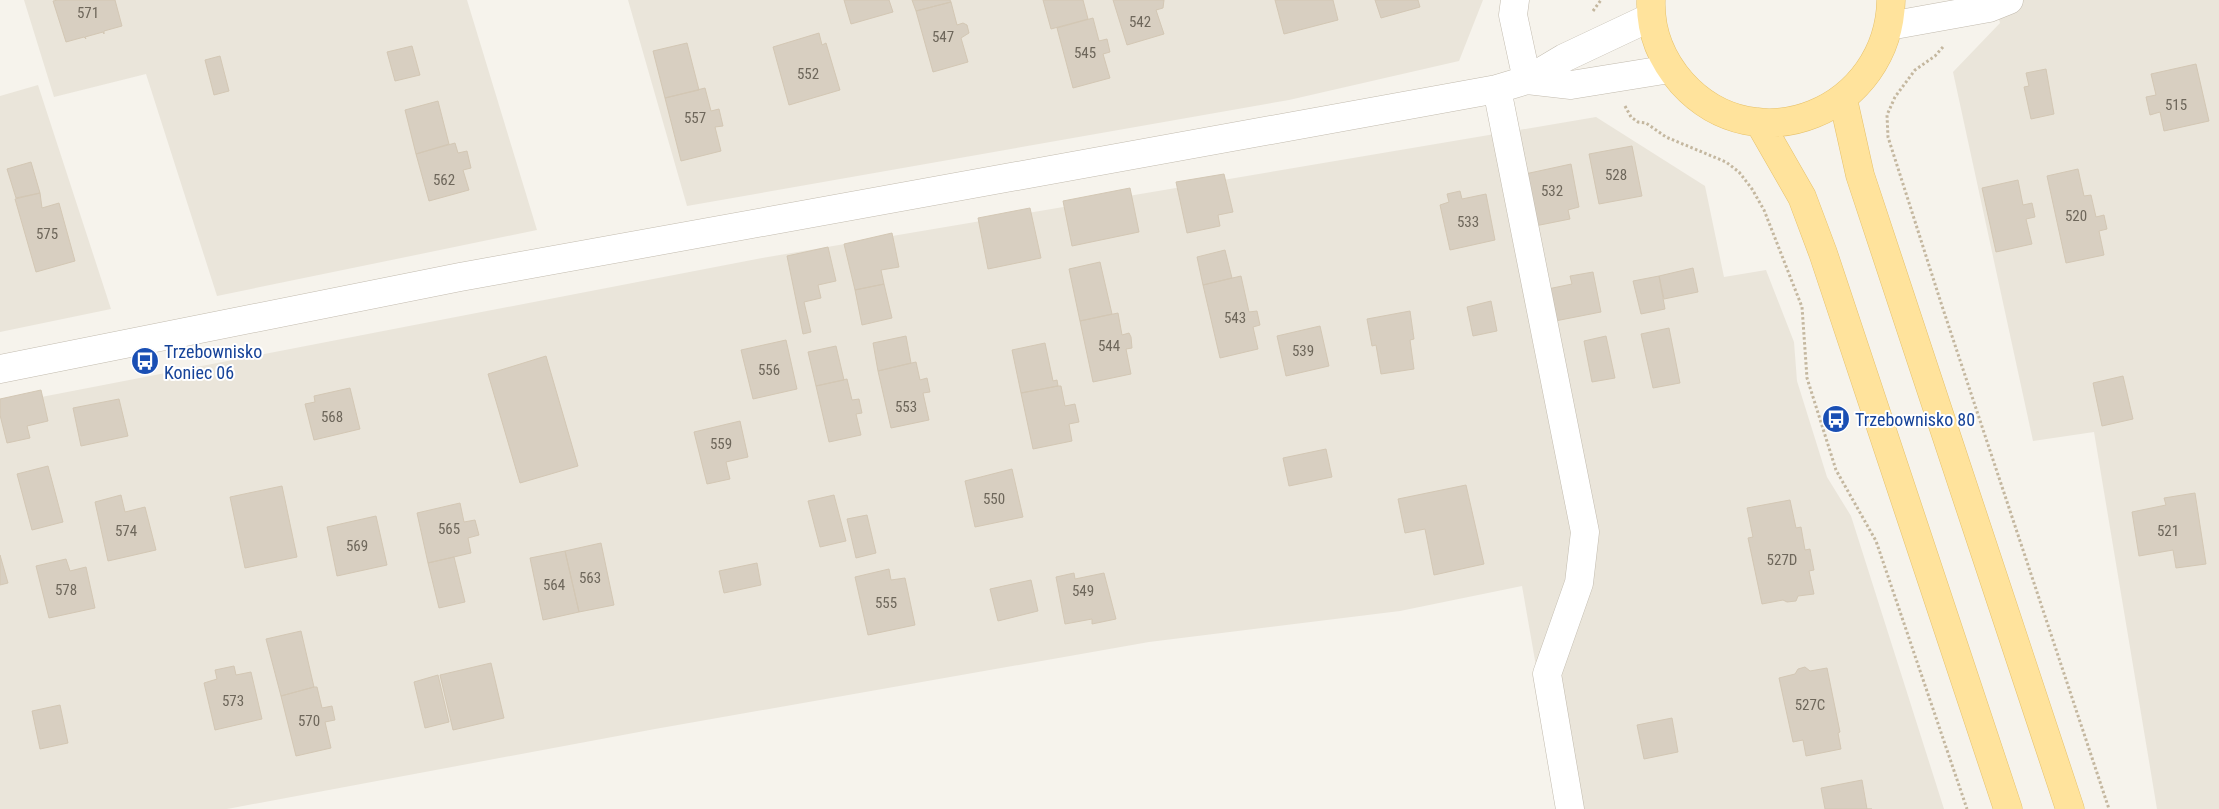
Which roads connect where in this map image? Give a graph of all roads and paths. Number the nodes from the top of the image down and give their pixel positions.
1 (1515, 0) edge
2 (2009, 0) edge
3 (1651, 8) edge
4 (1890, 13) edge
5 (1945, 41) dead end
6 (1670, 69) junction
7 (1527, 80) junction
8 (1498, 89) junction
9 (1843, 99) junction
10 (1624, 103) dead end
11 (1759, 122) junction
12 (0, 369) edge
13 (1570, 809) edge
14 (1967, 809) edge
15 (2008, 809) edge
16 (2070, 809) edge
17 (2109, 809) edge

1 - 7 street
2 - 4 street
3 - 6 main road
3 - 7 street
4 - 9 main road
5 - 17 path
6 - 7 street
6 - 11 main road
7 - 8 street
8 - 12 street
8 - 13 street
9 - 11 main road
9 - 16 main road
10 - 14 path
11 - 15 main road

